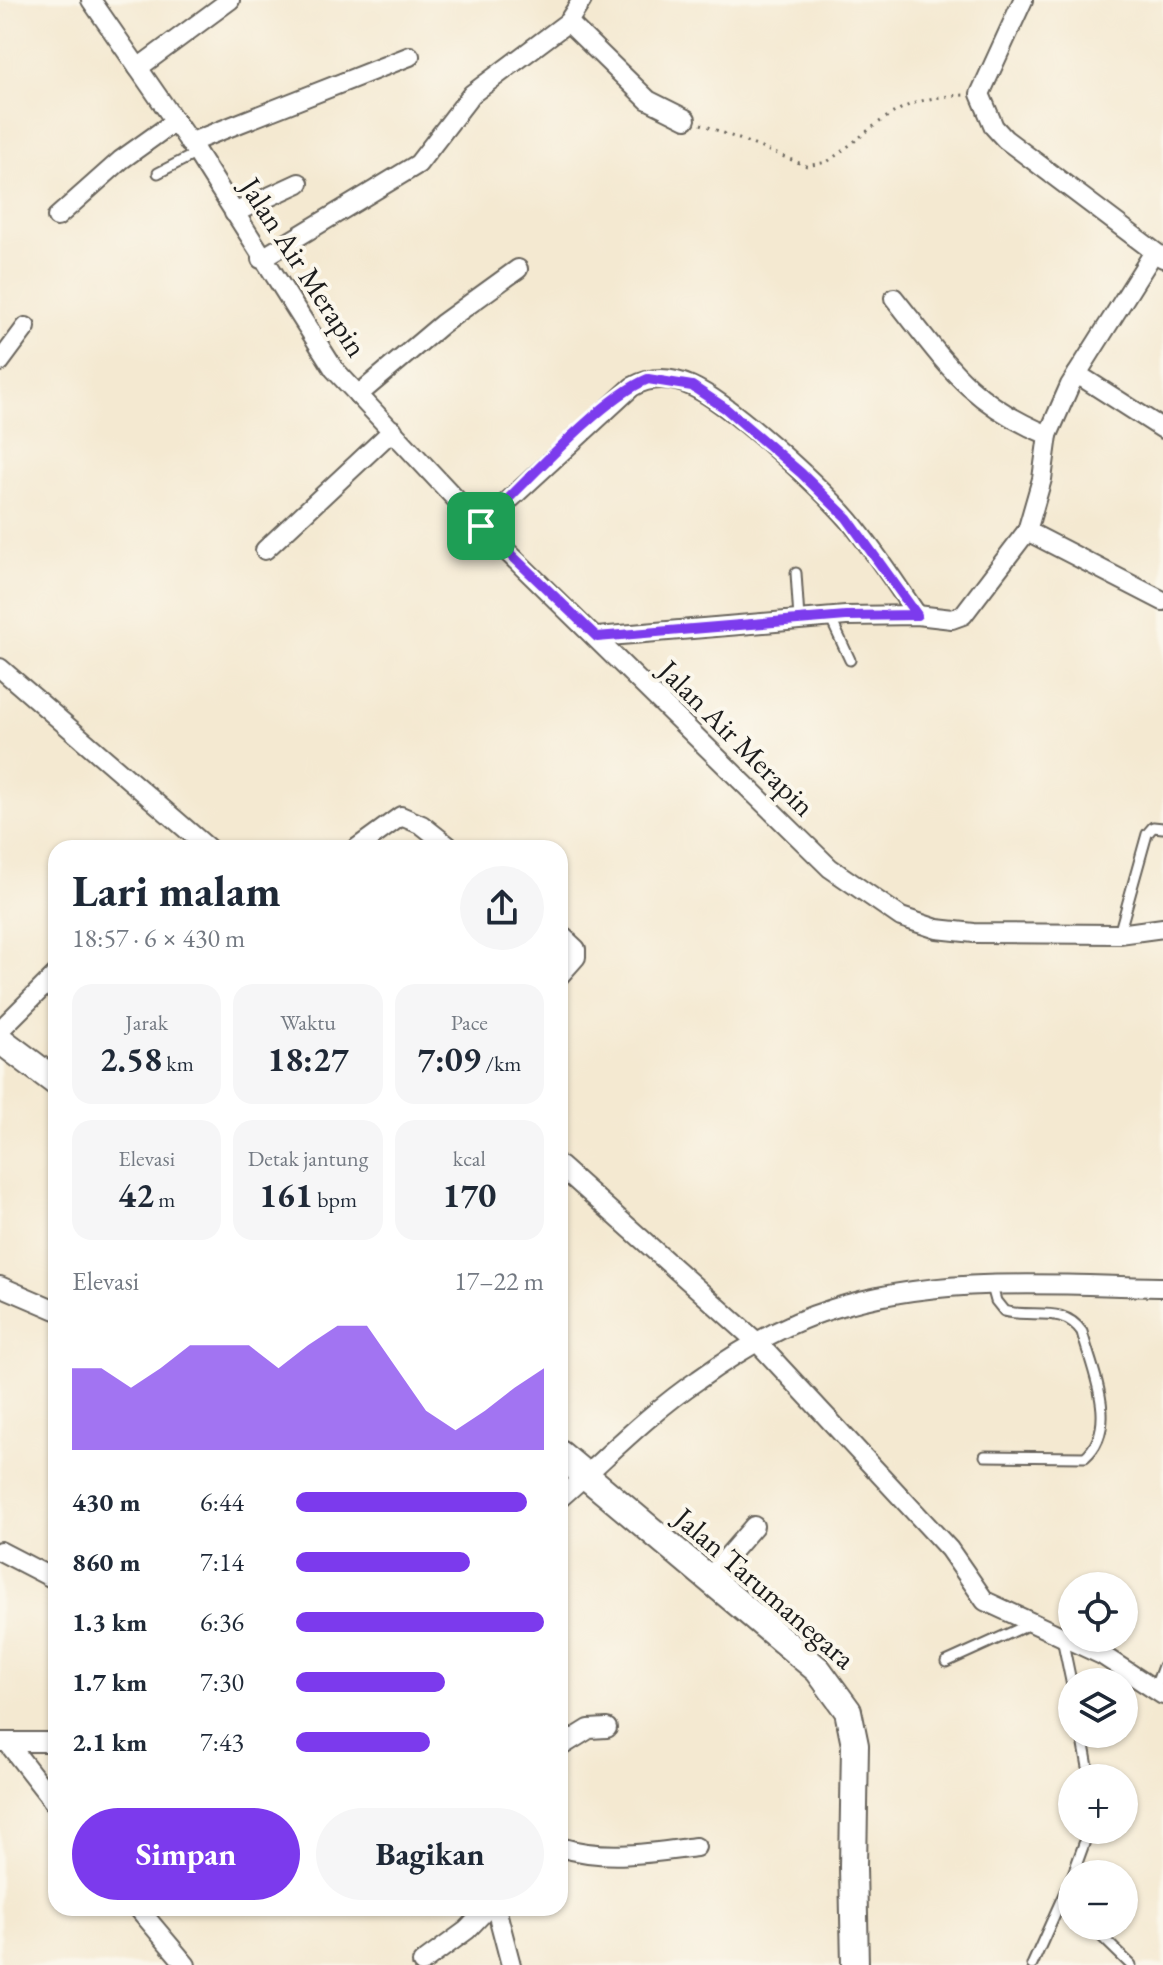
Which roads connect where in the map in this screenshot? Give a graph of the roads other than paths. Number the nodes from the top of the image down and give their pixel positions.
1 (91, 0) edge
2 (230, 0) edge
3 (582, 0) edge
4 (1023, 0) edge
5 (568, 22) junction
6 (410, 56) dead end
7 (138, 68) junction
8 (686, 119) road end
9 (174, 122) junction
10 (193, 148) junction
11 (158, 173) dead end
12 (299, 183) dead end
13 (234, 213) junction
14 (57, 217) dead end
15 (1159, 255) edge
16 (261, 259) junction
17 (518, 269) dead end
18 (894, 298) dead end
19 (26, 327) dead end
20 (0, 362) edge
21 (1077, 374) junction
22 (358, 395) junction
23 (1163, 429) edge
24 (393, 430) junction
25 (1048, 435) junction
26 (481, 526) junction
27 (1027, 531) junction
28 (265, 550) dead end
29 (796, 573) dead end
30 (1163, 601) edge
31 (917, 615) junction
32 (830, 617) junction
33 (799, 619) junction
34 (597, 637) junction
35 (850, 660) dead end
36 (0, 668) edge
37 (1163, 828) edge
38 (199, 840) edge
39 (368, 840) edge
40 (441, 840) edge
41 (1163, 928) edge
42 (1119, 934) junction
43 (568, 942) edge
44 (568, 966) edge
45 (48, 982) edge
46 (0, 1030) edge
47 (0, 1040) edge
48 (48, 1076) edge
49 (568, 1173) edge
50 (991, 1283) junction
51 (0, 1286) edge
52 (1163, 1287) edge
53 (48, 1307) edge
54 (758, 1343) junction
55 (985, 1456) dead end
56 (568, 1460) edge
57 (588, 1474) junction
58 (568, 1491) edge
59 (754, 1526) dead end
60 (0, 1551) edge
61 (48, 1576) edge
62 (709, 1578) junction
63 (1033, 1622) junction
64 (1058, 1634) edge
65 (1096, 1652) edge
66 (946, 1662) dead end
67 (1163, 1666) edge
68 (1158, 1693) edge
69 (607, 1728) dead end
70 (3, 1742) edge
71 (48, 1742) edge
72 (568, 1742) edge
73 (48, 1795) edge
74 (696, 1847) dead end
75 (568, 1849) edge
76 (1058, 1910) edge
77 (145, 1916) edge
78 (480, 1916) edge
79 (498, 1916) edge
80 (1105, 1940) edge
81 (422, 1963) edge
82 (186, 1965) edge
83 (511, 1965) edge
84 (855, 1965) edge
85 (1032, 1965) edge
86 (1131, 1965) edge

1 - 7 street, Jalan Air Merapin
2 - 7 street
3 - 5 street
4 - 15 street
5 - 8 street
5 - 16 street
6 - 10 street
7 - 9 street, Jalan Air Merapin
9 - 10 street, Jalan Air Merapin
9 - 14 street
10 - 11 lane
10 - 13 street, Jalan Air Merapin
12 - 13 street
13 - 16 street, Jalan Air Merapin
15 - 21 street
16 - 22 street, Jalan Air Merapin
17 - 22 street
18 - 25 street
19 - 20 street
21 - 23 street
21 - 25 street
22 - 24 street, Jalan Air Merapin
24 - 26 street, Jalan Air Merapin
24 - 28 street
25 - 27 street
26 - 31 street
26 - 34 street, Jalan Air Merapin
27 - 30 street
27 - 31 street
29 - 33 lane
31 - 32 street
32 - 33 street
32 - 35 lane
33 - 34 street
34 - 42 street, Jalan Air Merapin
36 - 38 street
37 - 42 lane
39 - 40 street
41 - 42 street, Jalan Air Merapin
43 - 44 street
45 - 46 street
47 - 48 street
49 - 54 street
50 - 52 street
50 - 54 street
50 - 55 lane
51 - 53 street
54 - 57 street
54 - 63 street
56 - 57 street, Jalan Tarumanegara
57 - 58 street
57 - 62 street, Jalan Tarumanegara
59 - 62 street
60 - 61 street
62 - 84 street, Jalan Tarumanegara
63 - 64 street
63 - 66 lane
65 - 68 street
67 - 68 lane
69 - 72 street
70 - 71 street
70 - 73 street
74 - 75 street
76 - 85 lane
77 - 82 street
78 - 81 street
79 - 83 street
80 - 86 lane

